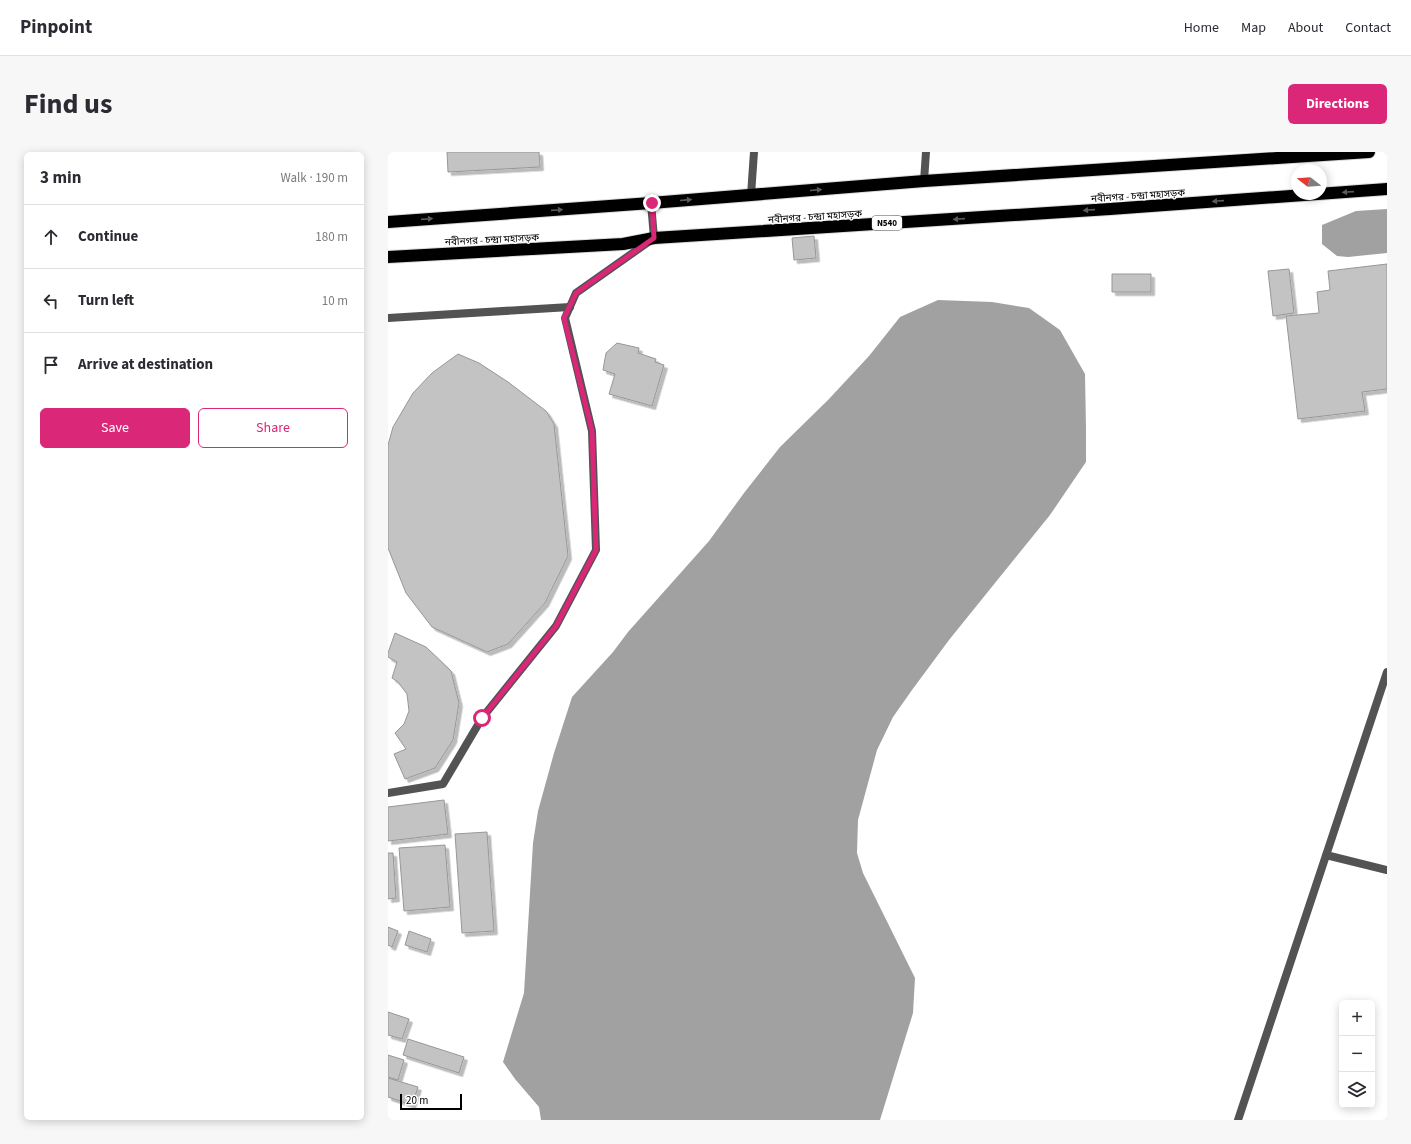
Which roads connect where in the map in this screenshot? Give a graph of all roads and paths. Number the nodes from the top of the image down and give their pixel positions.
1 (754, 152) edge
2 (926, 152) edge
3 (1369, 152) edge
4 (924, 181) junction
5 (1387, 189) edge
6 (751, 195) junction
7 (652, 203) junction
8 (388, 222) edge
9 (654, 238) junction
10 (388, 257) edge
11 (570, 307) junction
12 (388, 318) edge
13 (1387, 672) edge
14 (388, 793) edge
15 (1326, 855) junction
16 (1387, 870) edge
17 (1238, 1120) edge

1 - 6 street
2 - 4 street
3 - 4 highway
6 -> 4 highway
5 -> 9 highway, নবীনগর - চন্দ্রা মহাসড়ক / N540
7 -> 6 highway
8 -> 7 highway
7 - 9 street
9 - 10 highway, নবীনগর - চন্দ্রা মহাসড়ক / N540
9 - 11 street
11 - 12 street
11 - 14 street
13 - 15 street
15 - 16 street
15 - 17 street

